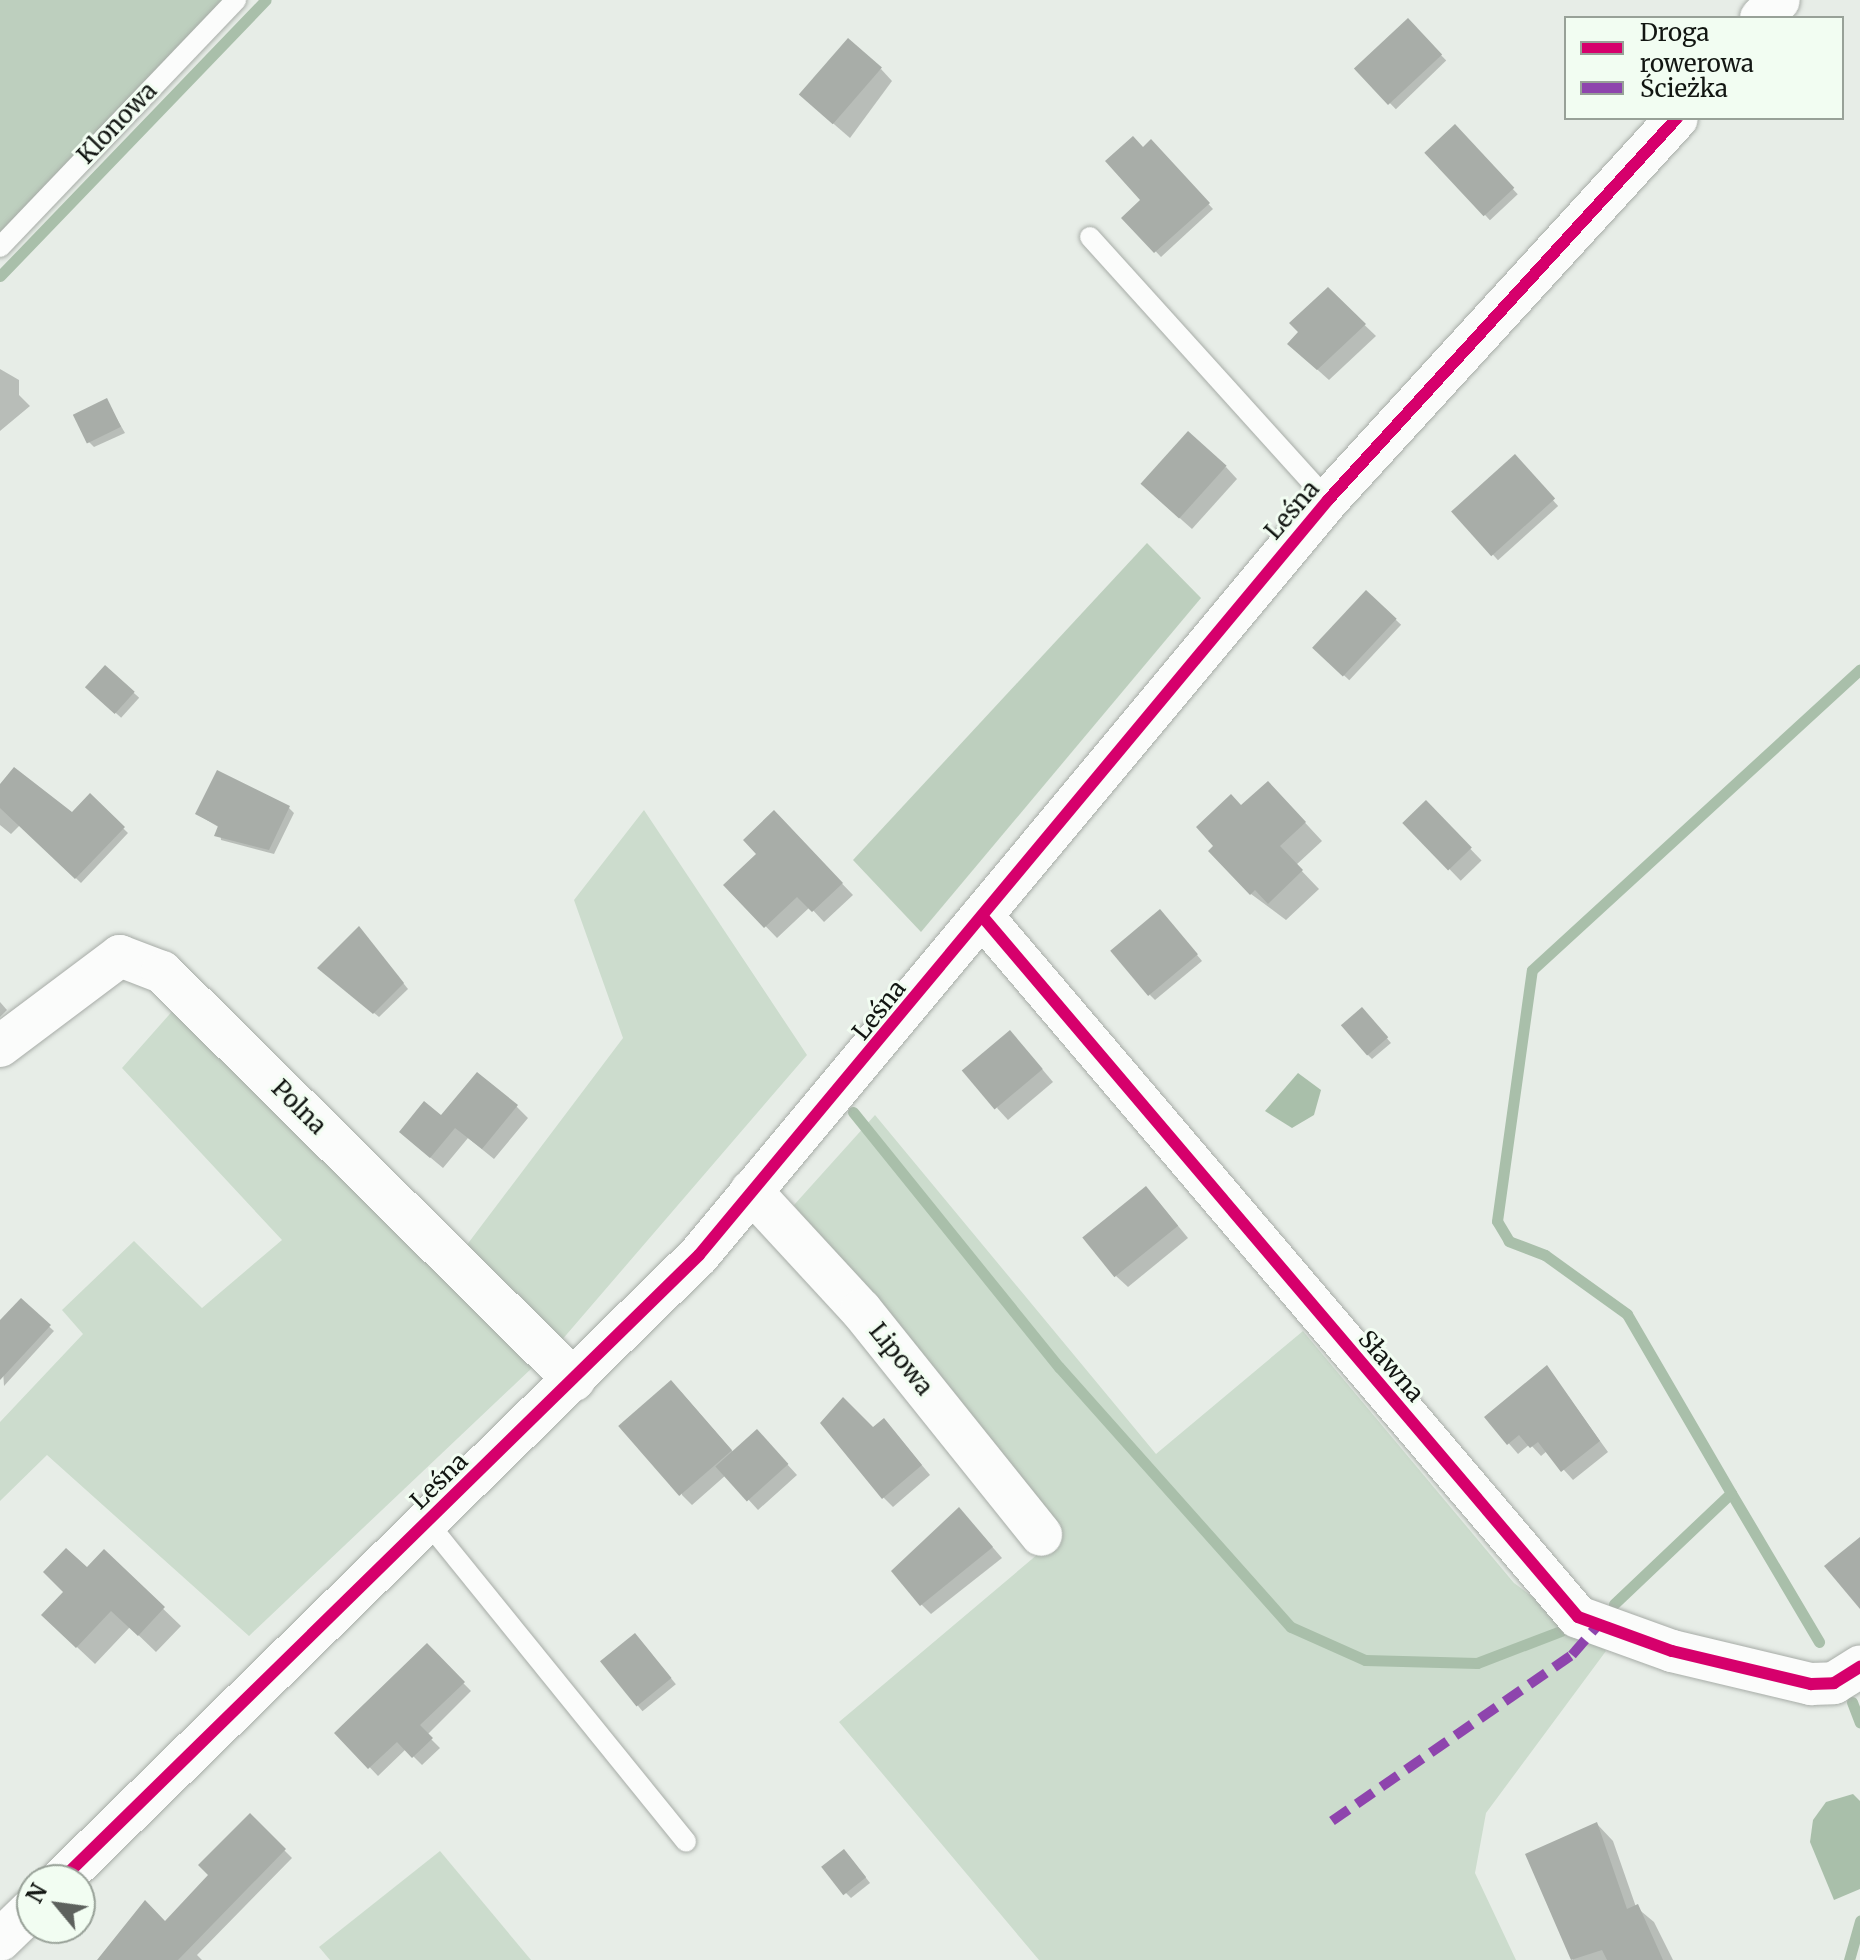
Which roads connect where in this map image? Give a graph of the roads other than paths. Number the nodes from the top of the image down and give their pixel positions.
1 (236, 0) edge
2 (1779, 0) edge
3 (1763, 16) edge
4 (1675, 120) edge
5 (1090, 237) dead end
6 (0, 247) edge
7 (1328, 500) junction
8 (982, 916) junction
9 (0, 1046) edge
10 (751, 1191) junction
11 (574, 1380) junction
12 (428, 1523) junction
13 (1041, 1535) dead end
14 (1860, 1667) edge
15 (686, 1842) dead end
16 (77, 1864) edge
17 (16, 1924) edge
18 (0, 1940) edge

1 - 6 lane, Klonowa
2 - 3 street
4 - 7 street, Leśna
5 - 7 lane
7 - 8 street, Leśna
8 - 10 street, Leśna
8 - 14 street, Sławna
9 - 11 street, Polna
10 - 11 street, Leśna
10 - 13 street, Lipowa
11 - 12 street, Leśna
12 - 15 lane
12 - 16 street, Leśna
17 - 18 street

